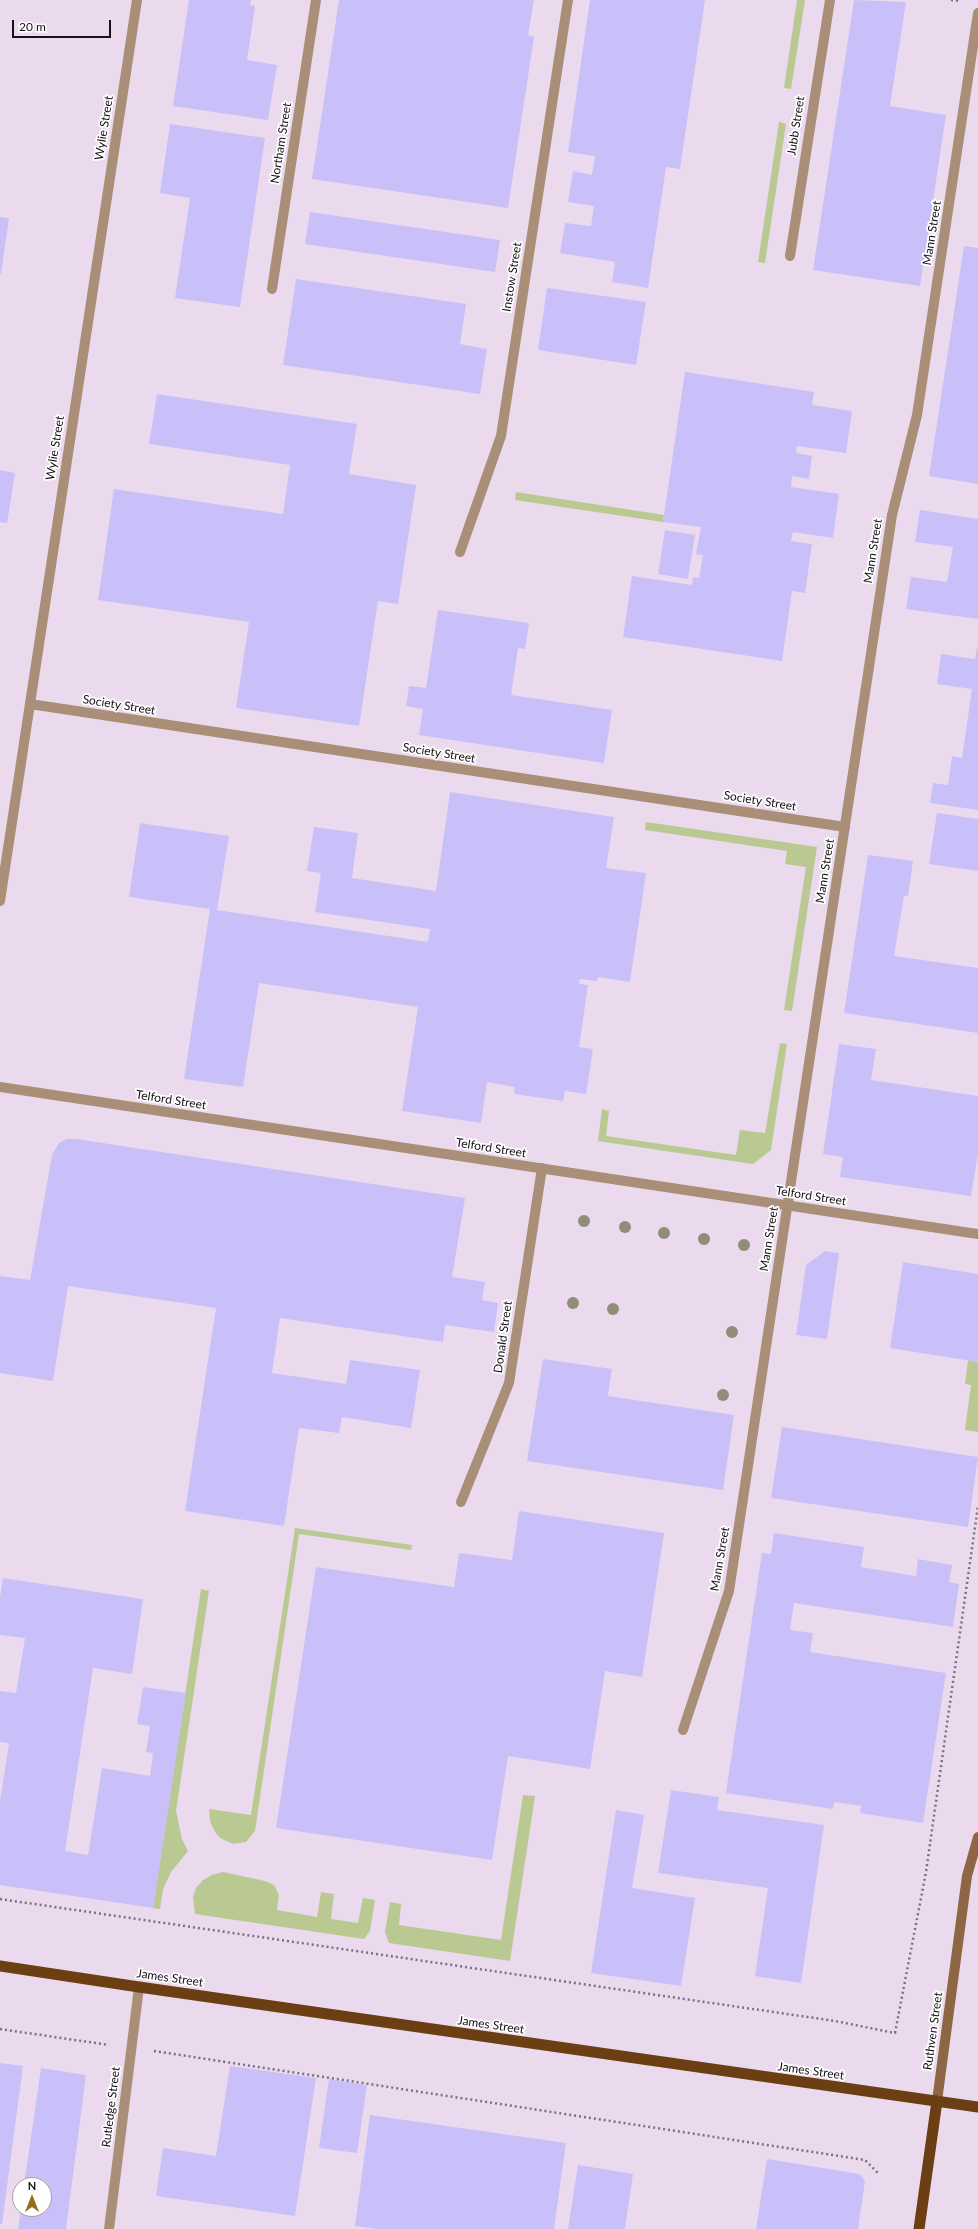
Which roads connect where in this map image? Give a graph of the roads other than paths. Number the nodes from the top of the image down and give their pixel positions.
1 (137, 0) edge
2 (316, 0) edge
3 (568, 0) edge
4 (830, 0) edge
5 (978, 13) edge
6 (790, 256) dead end
7 (272, 289) dead end
8 (460, 552) dead end
9 (30, 704) junction
10 (845, 826) junction
11 (0, 901) edge
12 (0, 1087) edge
13 (542, 1168) junction
14 (787, 1205) junction
15 (978, 1234) edge
16 (461, 1502) dead end
17 (683, 1730) dead end
18 (978, 1837) edge
19 (0, 1966) edge
20 (139, 1987) junction
21 (937, 2101) junction
22 (978, 2107) edge
23 (109, 2229) edge
24 (919, 2229) edge

1 - 9 street, Wylie Street
2 - 7 street, Northam Street
3 - 8 street, Instow Street
4 - 6 street, Jubb Street
5 - 10 street, Mann Street
9 - 10 street, Society Street
9 - 11 street, Wylie Street
10 - 14 street, Mann Street
12 - 13 street, Telford Street
13 - 14 street, Telford Street
13 - 16 street, Donald Street
14 - 15 street, Telford Street
14 - 17 street, Mann Street
18 - 21 main road, Ruthven Street
19 - 20 highway, James Street
20 - 21 highway, James Street
20 - 23 street, Rutledge Street
21 - 22 highway, James Street
21 - 24 highway, Ruthven Street

